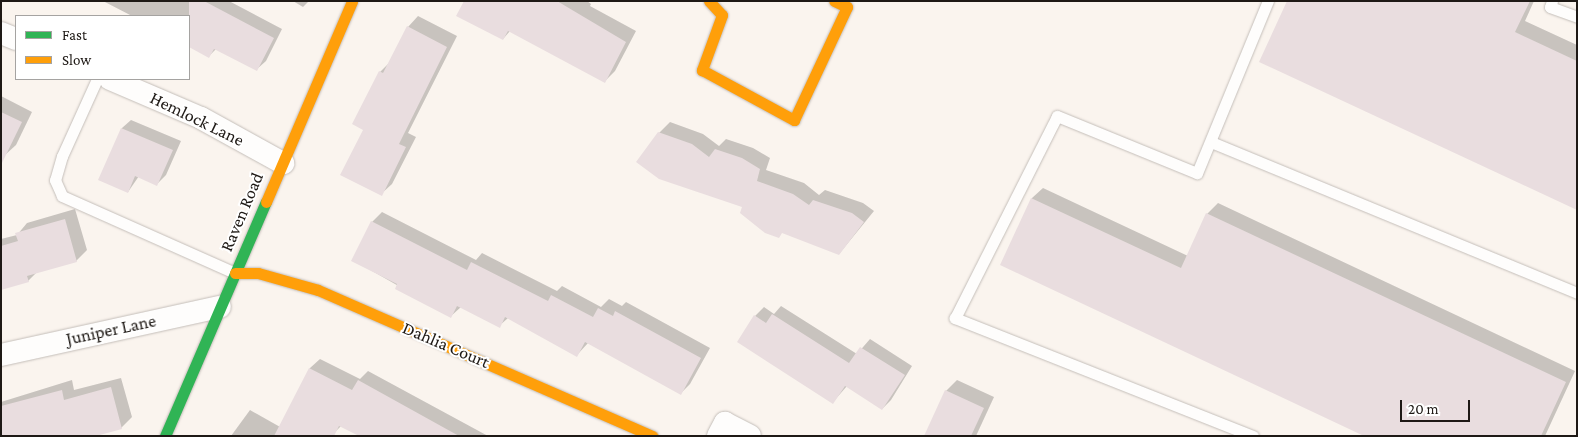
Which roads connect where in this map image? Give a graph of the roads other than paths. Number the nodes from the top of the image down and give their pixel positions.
1 (352, 1) edge
2 (834, 1) edge
3 (1268, 1) edge
4 (1552, 1) edge
5 (720, 6) edge
6 (1577, 17) edge
7 (1, 33) edge
8 (15, 39) edge
9 (97, 80) edge
10 (112, 80) edge
11 (1211, 142) junction
12 (282, 163) junction
13 (235, 273) junction
14 (1577, 293) edge
15 (220, 307) junction
16 (1, 355) edge
17 (165, 436) edge
18 (652, 436) edge
19 (718, 436) edge
20 (750, 436) edge
21 (1253, 436) edge

1 - 12 street, Raven Road
2 - 5 street
3 - 11 lane
4 - 6 lane
7 - 8 street
9 - 13 lane
10 - 12 street, Hemlock Lane
11 - 14 lane
11 - 21 lane
12 - 13 street, Raven Road
13 - 15 street, Raven Road
13 - 18 street, Dahlia Court
15 - 16 street, Juniper Lane
15 - 17 street, Raven Road
19 - 20 street

